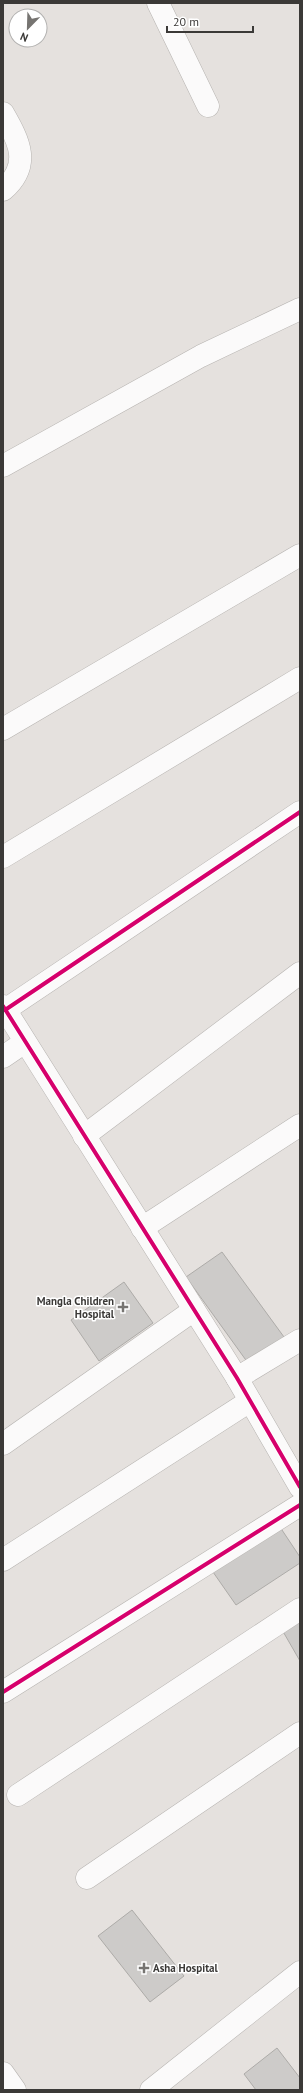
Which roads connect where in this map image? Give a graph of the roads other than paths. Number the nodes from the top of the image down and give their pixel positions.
1 (158, 3) edge
2 (208, 106) dead end
3 (3, 113) edge
4 (3, 190) edge
5 (300, 309) edge
6 (3, 466) edge
7 (300, 555) edge
8 (300, 678) edge
9 (3, 729) edge
10 (300, 812) edge
11 (3, 857) edge
12 (300, 974) edge
13 (4, 1008) edge
14 (25, 1042) junction
15 (3, 1057) edge
16 (300, 1125) edge
17 (84, 1136) junction
18 (142, 1228) junction
19 (194, 1310) junction
20 (300, 1340) edge
21 (237, 1378) junction
22 (250, 1401) junction
23 (4, 1440) edge
24 (300, 1487) edge
25 (300, 1505) edge
26 (3, 1560) edge
27 (300, 1609) edge
28 (3, 1692) edge
29 (300, 1734) edge
30 (18, 1795) dead end
31 (87, 1878) dead end
32 (300, 1972) edge
33 (3, 2073) edge
34 (15, 2090) edge
35 (151, 2090) edge

1 - 2 street
3 - 4 street
5 - 6 street
7 - 9 street
8 - 11 street
10 - 13 street
12 - 17 street
13 - 14 street
14 - 15 street
14 - 17 street
16 - 18 street
17 - 18 street
18 - 19 street
19 - 21 street
19 - 23 street
20 - 21 street
21 - 22 street
22 - 24 street
22 - 26 street
25 - 28 street
27 - 30 street
29 - 31 street
32 - 35 street
33 - 34 street

